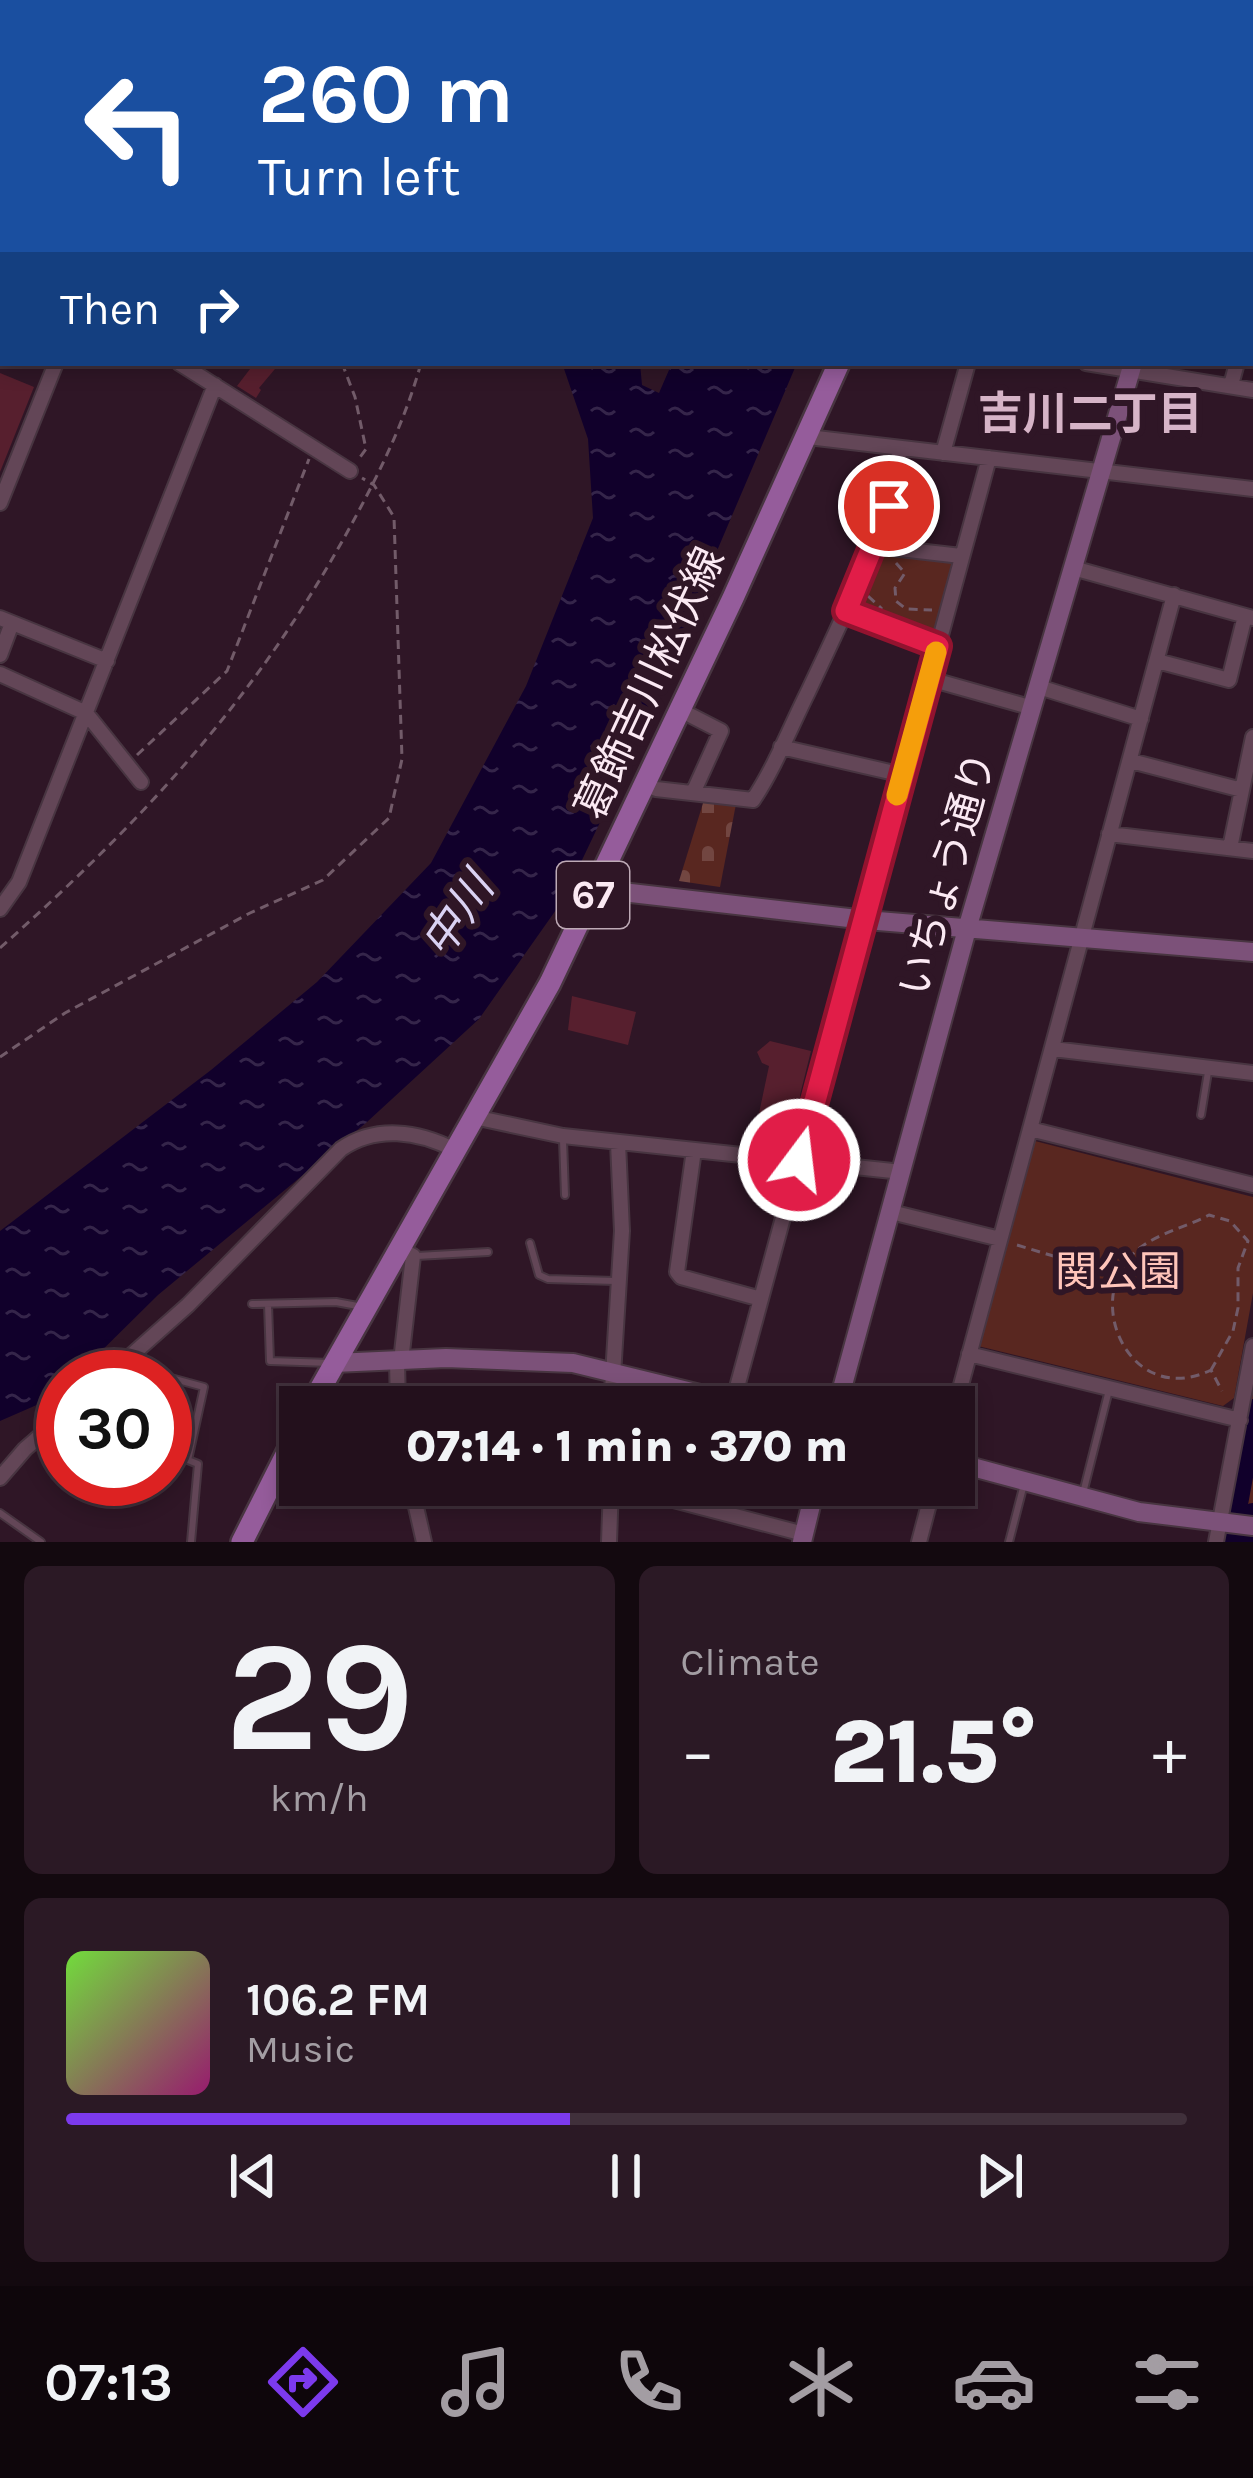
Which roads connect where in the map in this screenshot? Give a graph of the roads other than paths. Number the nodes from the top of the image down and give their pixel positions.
1 (55, 366) edge
2 (184, 366) edge
3 (838, 366) edge
4 (967, 366) edge
5 (1236, 366) edge
6 (1132, 367) edge
7 (214, 385) junction
8 (1231, 385) junction
9 (1253, 390) edge
10 (808, 437) junction
11 (900, 449) junction
12 (943, 453) junction
13 (989, 458) junction
14 (1101, 471) junction
15 (354, 474) road end
16 (1253, 489) edge
17 (0, 503) edge
18 (874, 546) junction
19 (961, 556) junction
20 (1073, 568) junction
21 (1174, 595) junction
22 (846, 611) junction
23 (1249, 617) edge
24 (6, 621) edge
25 (938, 646) junction
26 (0, 655) edge
27 (106, 661) junction
28 (1157, 661) junction
29 (0, 674) edge
30 (930, 679) junction
31 (1039, 687) junction
32 (1033, 708) junction
33 (680, 710) junction
34 (86, 713) junction
35 (1141, 719) junction
36 (1253, 737) edge
37 (782, 747) junction
38 (1130, 760) junction
39 (903, 775) junction
40 (140, 782) dead end
41 (645, 784) junction
42 (1242, 790) junction
43 (693, 793) junction
44 (1109, 834) junction
45 (1230, 848) junction
46 (1253, 851) edge
47 (596, 889) junction
48 (0, 909) edge
49 (866, 920) junction
50 (967, 929) junction
51 (1082, 938) junction
52 (1253, 952) edge
53 (1053, 1049) junction
54 (1209, 1067) junction
55 (1253, 1072) edge
56 (1201, 1115) dead end
57 (474, 1117) junction
58 (1030, 1129) junction
59 (563, 1136) junction
60 (618, 1143) junction
61 (455, 1150) junction
62 (694, 1150) junction
63 (799, 1160) junction
64 (902, 1172) junction
65 (1253, 1185) edge
66 (565, 1195) dead end
67 (891, 1212) junction
68 (1000, 1239) junction
69 (530, 1243) dead end
70 (407, 1252) junction
71 (488, 1252) dead end
72 (619, 1281) junction
73 (761, 1298) junction
74 (253, 1304) dead end
75 (268, 1304) junction
76 (366, 1307) junction
77 (1253, 1346) edge
78 (138, 1350) edge
79 (969, 1354) junction
80 (399, 1361) junction
81 (334, 1364) junction
82 (612, 1371) junction
83 (192, 1384) edge
84 (322, 1386) edge
85 (398, 1386) edge
86 (612, 1386) edge
87 (672, 1386) edge
88 (746, 1386) edge
89 (843, 1386) edge
90 (961, 1386) edge
91 (1109, 1390) junction
92 (1240, 1420) junction
93 (36, 1439) edge
94 (192, 1442) edge
95 (192, 1462) edge
96 (279, 1468) edge
97 (975, 1468) edge
98 (0, 1478) edge
99 (1025, 1481) junction
100 (1082, 1496) junction
101 (416, 1506) edge
102 (612, 1506) edge
103 (688, 1506) edge
104 (811, 1506) edge
105 (928, 1506) edge
106 (0, 1513) edge
107 (1253, 1526) edge
108 (1221, 1531) edge
109 (803, 1538) edge
110 (41, 1542) edge
111 (191, 1542) edge
112 (242, 1542) edge
113 (424, 1542) edge
114 (609, 1542) edge
115 (919, 1542) edge
116 (1010, 1542) edge

1 - 17 street
2 - 7 street
3 - 10 main road, 葛飾吉川松伏線 / 67
4 - 12 street
5 - 8 street
6 - 8 street
6 - 14 street, いちょう通り
7 - 15 street
7 - 27 street
8 - 9 street
10 - 11 street
10 - 33 main road, 葛飾吉川松伏線 / 67
11 - 12 street
11 - 18 street
12 - 13 street
13 - 14 street
13 - 19 street
14 - 16 street
14 - 20 street, いちょう通り
18 - 19 street
18 - 22 street
19 - 25 street
20 - 21 street
20 - 31 street, いちょう通り
21 - 23 street
21 - 28 street
22 - 25 street
22 - 37 street
23 - 28 street
24 - 26 street
24 - 27 street
25 - 30 street
27 - 34 street
28 - 35 street
29 - 34 street
30 - 32 street
30 - 39 street
31 - 32 street, いちょう通り
31 - 35 street
32 - 50 street, いちょう通り
33 - 41 main road, 葛飾吉川松伏線 / 67
33 - 43 street
34 - 40 street
34 - 48 street
35 - 38 street
36 - 42 street
37 - 39 street
37 - 43 street
38 - 42 street
38 - 44 street
39 - 49 street
41 - 43 street
41 - 47 main road, 葛飾吉川松伏線 / 67
42 - 45 street
44 - 45 street
44 - 51 street
45 - 46 street
47 - 49 street
47 - 57 main road, 葛飾吉川松伏線 / 67
49 - 50 street
49 - 63 street
50 - 51 street
50 - 64 street, いちょう通り
51 - 52 street
51 - 53 street
53 - 54 street
53 - 58 street
54 - 55 street
54 - 56 lane
57 - 59 street
57 - 61 main road, 葛飾吉川松伏線 / 67
58 - 65 street
58 - 68 street
59 - 60 street
59 - 66 lane
60 - 62 street
60 - 72 street
61 - 70 main road, 葛飾吉川松伏線 / 67
61 - 78 street
62 - 63 street
62 - 73 street
63 - 64 street
63 - 73 street
64 - 67 street, いちょう通り
67 - 68 street
67 - 89 street, いちょう通り
68 - 79 street
69 - 72 lane
70 - 71 lane
70 - 76 main road, 葛飾吉川松伏線 / 67
70 - 80 street
72 - 82 street
73 - 88 street
74 - 75 lane
75 - 76 lane
75 - 81 lane
76 - 81 main road, 葛飾吉川松伏線 / 67
77 - 92 street
79 - 90 street
79 - 91 street
80 - 81 street
80 - 82 street
80 - 85 street
81 - 84 main road, 葛飾吉川松伏線 / 67
82 - 86 street
82 - 87 street
83 - 94 lane
91 - 92 street
91 - 100 lane
92 - 108 street
93 - 98 street
95 - 111 lane
96 - 112 main road
97 - 99 street
99 - 100 street
99 - 116 lane
100 - 108 street
101 - 113 street
102 - 114 street
103 - 109 street
104 - 109 street
105 - 115 street
106 - 110 lane
107 - 108 street

